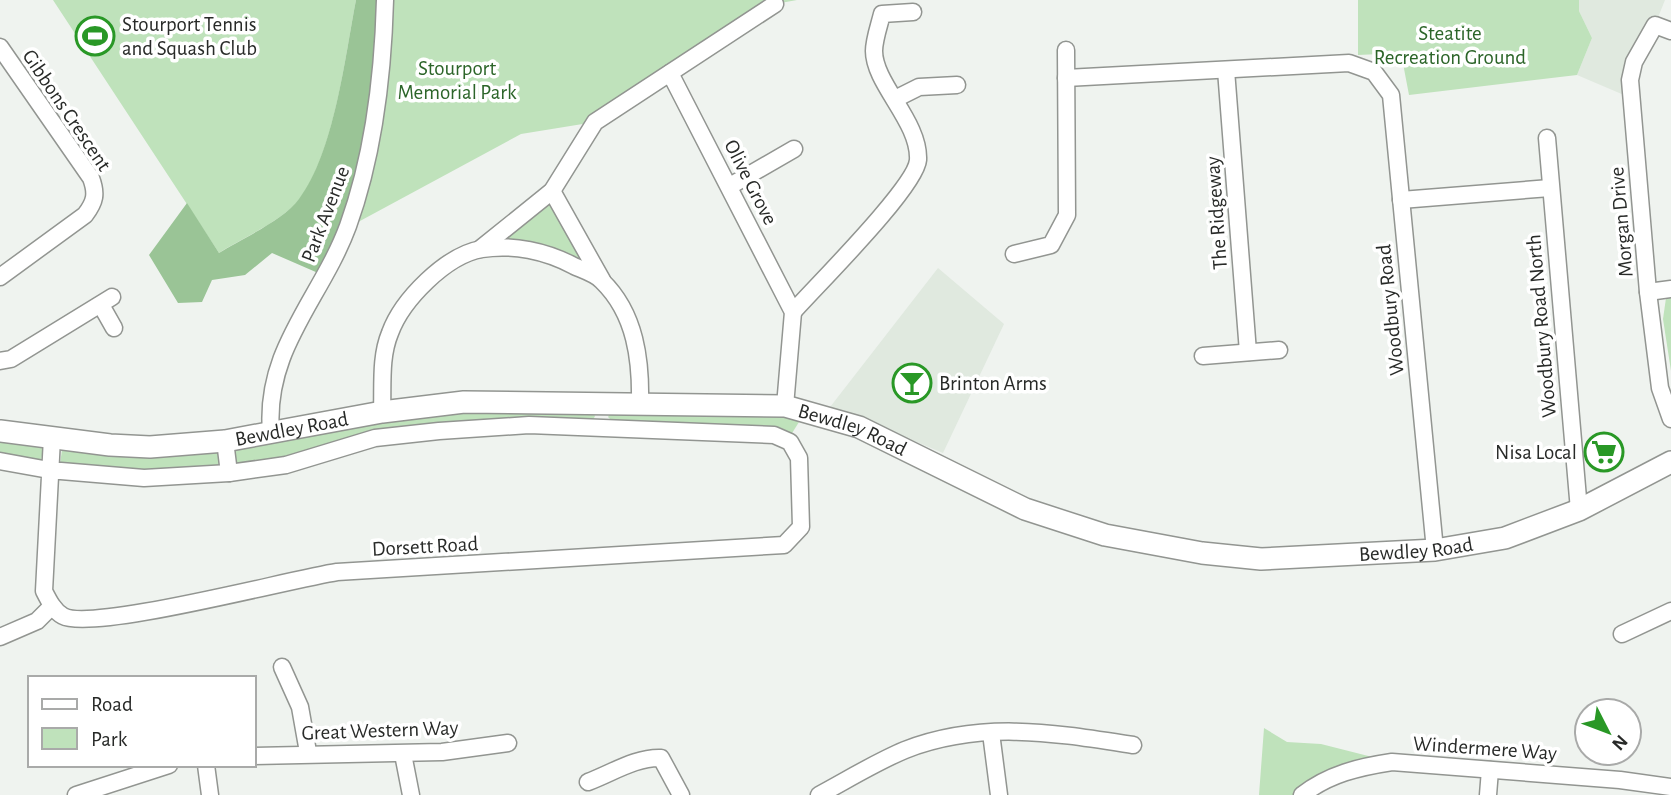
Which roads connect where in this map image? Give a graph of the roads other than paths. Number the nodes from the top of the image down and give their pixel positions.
1 (385, 0) edge
2 (775, 4) dead end
3 (913, 12) dead end
4 (1671, 31) edge
5 (0, 47) edge
6 (1066, 50) dead end
7 (1226, 70) junction
8 (670, 73) junction
9 (1066, 78) junction
10 (957, 85) dead end
11 (895, 99) junction
12 (1547, 138) dead end
13 (794, 149) dead end
14 (730, 186) junction
15 (1550, 188) junction
16 (552, 191) junction
17 (1401, 200) junction
18 (480, 249) junction
19 (1014, 254) dead end
20 (22, 262) junction
21 (0, 266) edge
22 (0, 277) edge
23 (602, 280) junction
24 (1671, 289) edge
25 (1648, 292) junction
26 (793, 312) junction
27 (114, 328) dead end
28 (1279, 350) dead end
29 (1248, 352) junction
30 (1203, 356) dead end
31 (0, 361) edge
32 (605, 402) junction
33 (640, 404) junction
34 (785, 406) junction
35 (382, 412) junction
36 (1671, 419) edge
37 (604, 428) junction
38 (0, 431) edge
39 (271, 432) junction
40 (52, 438) junction
41 (225, 441) junction
42 (0, 461) edge
43 (1671, 462) edge
44 (49, 470) junction
45 (229, 473) junction
46 (1579, 510) junction
47 (801, 527) joint
48 (1435, 550) junction
49 (52, 606) junction
50 (1671, 611) edge
51 (1622, 634) dead end
52 (0, 637) edge
53 (282, 667) dead end
54 (991, 733) junction
55 (508, 743) dead end
56 (1133, 745) dead end
57 (308, 752) junction
58 (403, 754) junction
59 (256, 756) edge
60 (163, 767) edge
61 (206, 767) edge
62 (1490, 770) junction
63 (588, 782) dead end
64 (1620, 787) edge
65 (1671, 787) edge
66 (76, 795) edge
67 (210, 795) edge
68 (411, 795) edge
69 (681, 795) edge
70 (819, 795) edge
71 (999, 795) edge
72 (1302, 795) edge
73 (1488, 795) edge

1 - 39 street, Park Avenue
2 - 8 street
3 - 11 street
4 - 25 street, Morgan Drive
5 - 20 street, Gibbons Crescent
6 - 9 street
7 - 9 street
7 - 17 street, Woodbury Road
7 - 29 street, The Ridgeway
8 - 14 street, Olive Grove
8 - 16 street
9 - 19 street
10 - 11 street
11 - 26 street
12 - 15 street, Woodbury Road North
13 - 14 street
14 - 26 street, Olive Grove
15 - 17 street
15 - 46 street, Woodbury Road North
16 - 18 street
16 - 23 street
17 - 48 street, Woodbury Road
18 - 23 street
18 - 35 street
20 - 21 street
20 - 22 street, Gibbons Crescent
23 - 33 street
24 - 25 street
25 - 36 street, Morgan Drive
26 - 34 street
27 - 31 street
28 - 29 street
29 - 30 street
32 - 33 main road, Bewdley Road
32 - 35 main road, Bewdley Road
32 - 37 street
33 - 34 main road, Bewdley Road
34 - 48 main road, Bewdley Road
35 - 39 main road, Bewdley Road
37 - 45 street, Bewdley Road
37 - 47 street, Bewdley Road
38 - 40 main road, Bewdley Road
39 - 41 main road, Bewdley Road
40 - 41 main road, Bewdley Road
40 - 44 street
41 - 45 street
42 - 44 street, Bewdley Road
43 - 46 main road, Bewdley Road
44 - 45 street, Bewdley Road
44 - 49 street
46 - 48 main road, Bewdley Road
47 - 49 street, Dorsett Road
49 - 52 street
50 - 51 street
53 - 57 street
54 - 56 street
54 - 70 street
54 - 71 street
55 - 58 street, Great Western Way
57 - 58 street, Great Western Way
57 - 59 street, Great Western Way
58 - 68 street
60 - 66 street
61 - 67 street
62 - 64 street, Windermere Way
62 - 72 street, Windermere Way
62 - 73 street
63 - 69 street
64 - 65 street, Windermere Way

